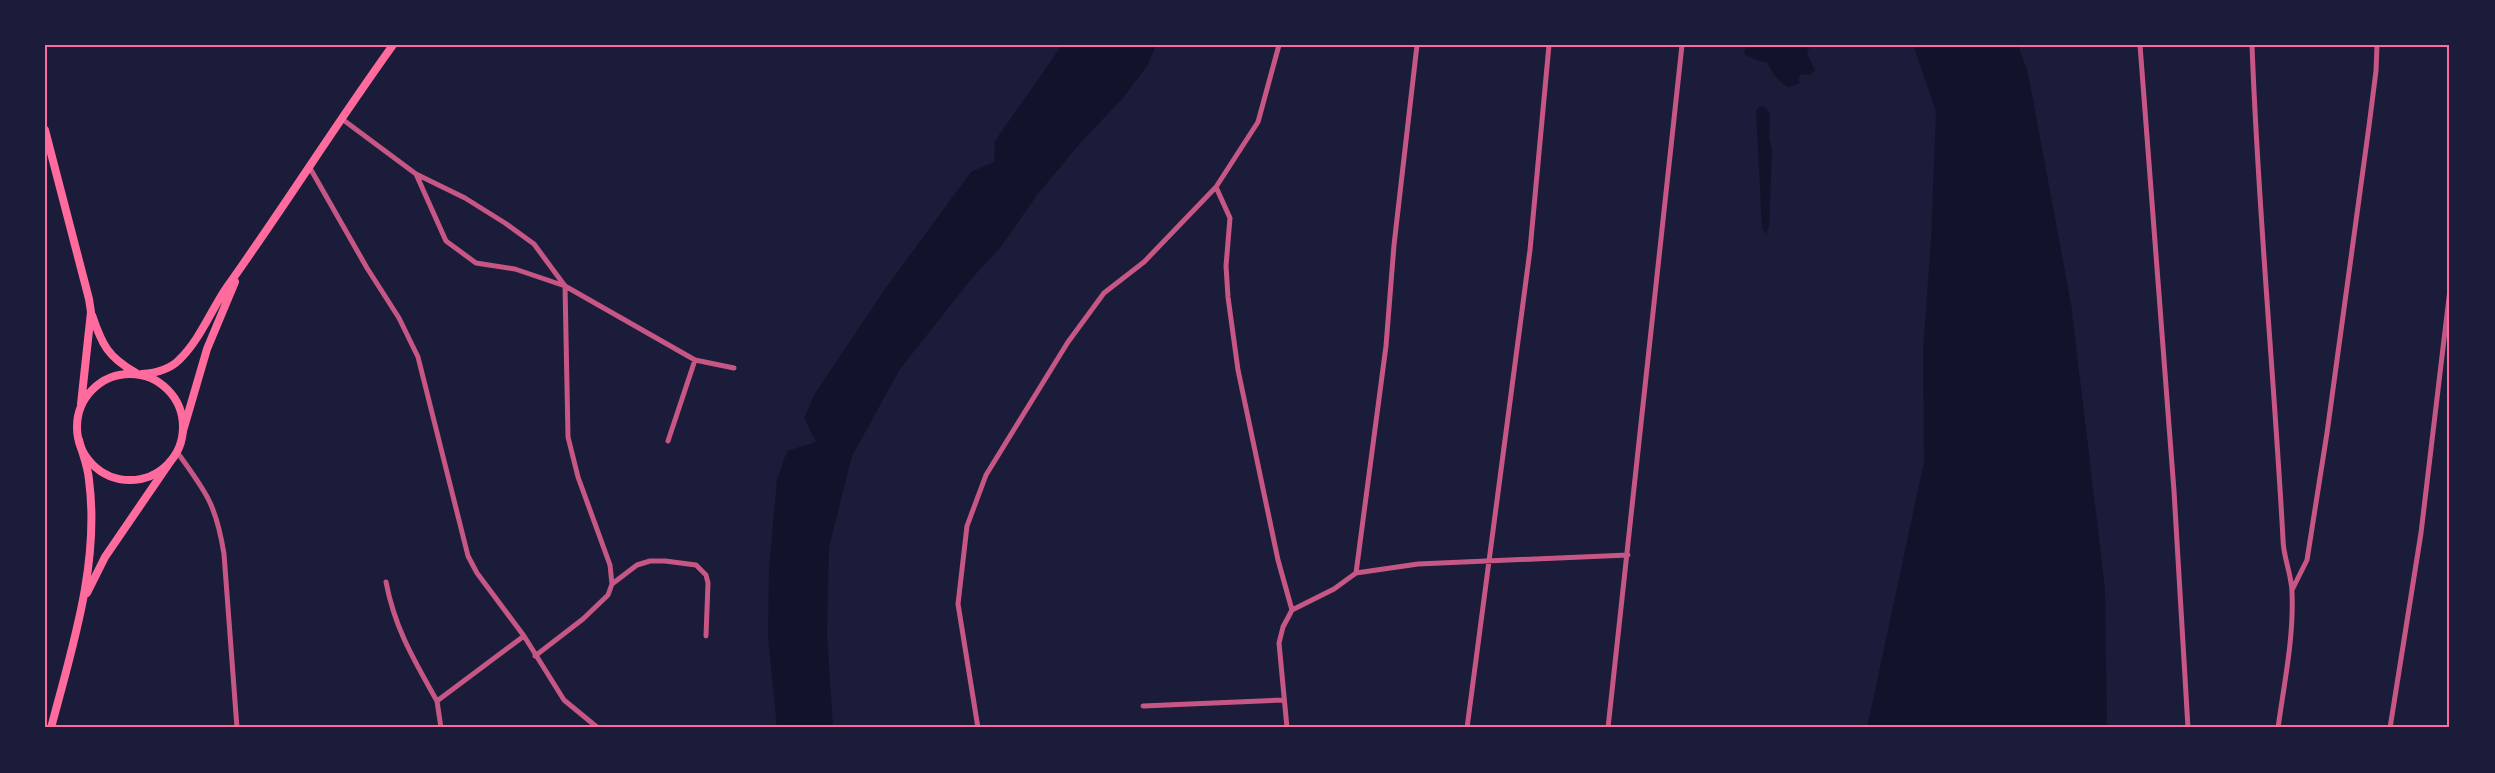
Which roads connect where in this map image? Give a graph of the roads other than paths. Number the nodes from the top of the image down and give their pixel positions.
1 (393, 45) edge
2 (1279, 45) edge
3 (1417, 45) edge
4 (1550, 45) edge
5 (1682, 45) edge
6 (2140, 45) edge
7 (2252, 45) edge
8 (2377, 45) edge
9 (342, 119) junction
10 (45, 129) edge
11 (310, 168) junction
12 (416, 174) junction
13 (1216, 187) junction
14 (240, 270) junction
15 (565, 286) junction
16 (2450, 290) edge
17 (91, 312) junction
18 (695, 360) junction
19 (734, 368) dead end
20 (139, 374) junction
21 (80, 410) junction
22 (183, 431) junction
23 (79, 440) junction
24 (668, 441) dead end
25 (177, 452) junction
26 (170, 462) junction
27 (1628, 555) junction
28 (1489, 561) junction
29 (1356, 573) junction
30 (386, 582) dead end
31 (612, 584) junction
32 (2292, 590) junction
33 (82, 605) junction
34 (1292, 610) junction
35 (524, 636) junction
36 (706, 636) dead end
37 (535, 656) junction
38 (1282, 700) junction
39 (437, 701) junction
40 (1143, 706) dead end
41 (596, 727) edge
42 (51, 728) edge
43 (237, 728) edge
44 (441, 728) edge
45 (978, 728) edge
46 (1287, 728) edge
47 (1467, 728) edge
48 (1608, 728) edge
49 (2188, 728) edge
50 (2278, 728) edge
51 (2390, 728) edge

1 - 9 main road
2 - 13 street
3 - 29 street
4 - 28 street
5 - 27 street
6 - 49 street
7 - 32 street
8 - 32 street
9 - 11 main road
9 - 12 street
10 - 17 main road
11 - 14 main road
11 - 35 street
12 - 15 street
12 - 15 street
13 - 34 street
13 - 45 street
14 - 20 main road
14 - 22 main road
15 - 18 street
15 - 31 street
16 - 51 street
17 - 20 main road
17 - 21 main road
18 - 19 street
18 - 24 street
20 - 21 main road
20 - 22 main road
21 - 23 main road
22 - 25 main road
23 - 26 main road
23 - 33 main road
25 - 26 main road
25 - 43 street
26 - 33 main road
27 - 28 street
27 - 48 street
28 - 29 street
28 - 47 street
29 - 34 street
30 - 39 street
31 - 36 street
31 - 37 street
32 - 50 street
33 - 42 main road
34 - 38 street
35 - 37 street
35 - 39 street
37 - 41 street
38 - 40 street
38 - 46 street
39 - 44 street

